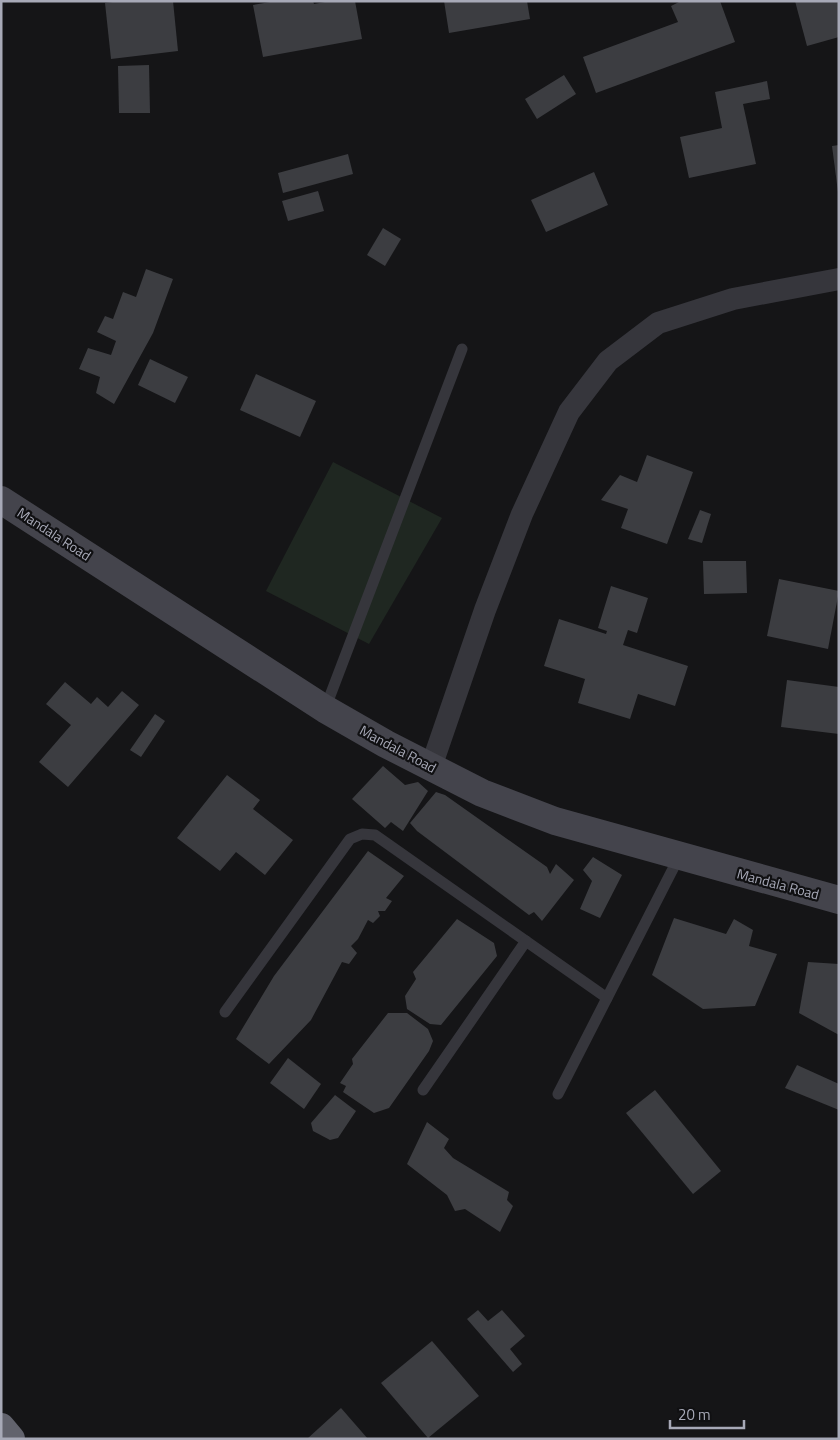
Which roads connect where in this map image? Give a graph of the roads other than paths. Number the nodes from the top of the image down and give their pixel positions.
1 (839, 279) edge
2 (462, 349) dead end
3 (1, 500) edge
4 (325, 709) junction
5 (431, 767) junction
6 (679, 857) junction
7 (839, 900) edge
8 (526, 941) junction
9 (607, 998) junction
10 (225, 1012) dead end
11 (423, 1090) dead end
12 (558, 1094) dead end
13 (1, 1428) edge
14 (11, 1439) edge

1 - 5 street
2 - 4 lane
3 - 4 street, Mandala Road
4 - 5 street, Mandala Road
5 - 6 street, Mandala Road
6 - 7 street, Mandala Road
6 - 9 lane
8 - 9 lane
8 - 10 lane
8 - 11 lane
9 - 12 lane
13 - 14 highway

